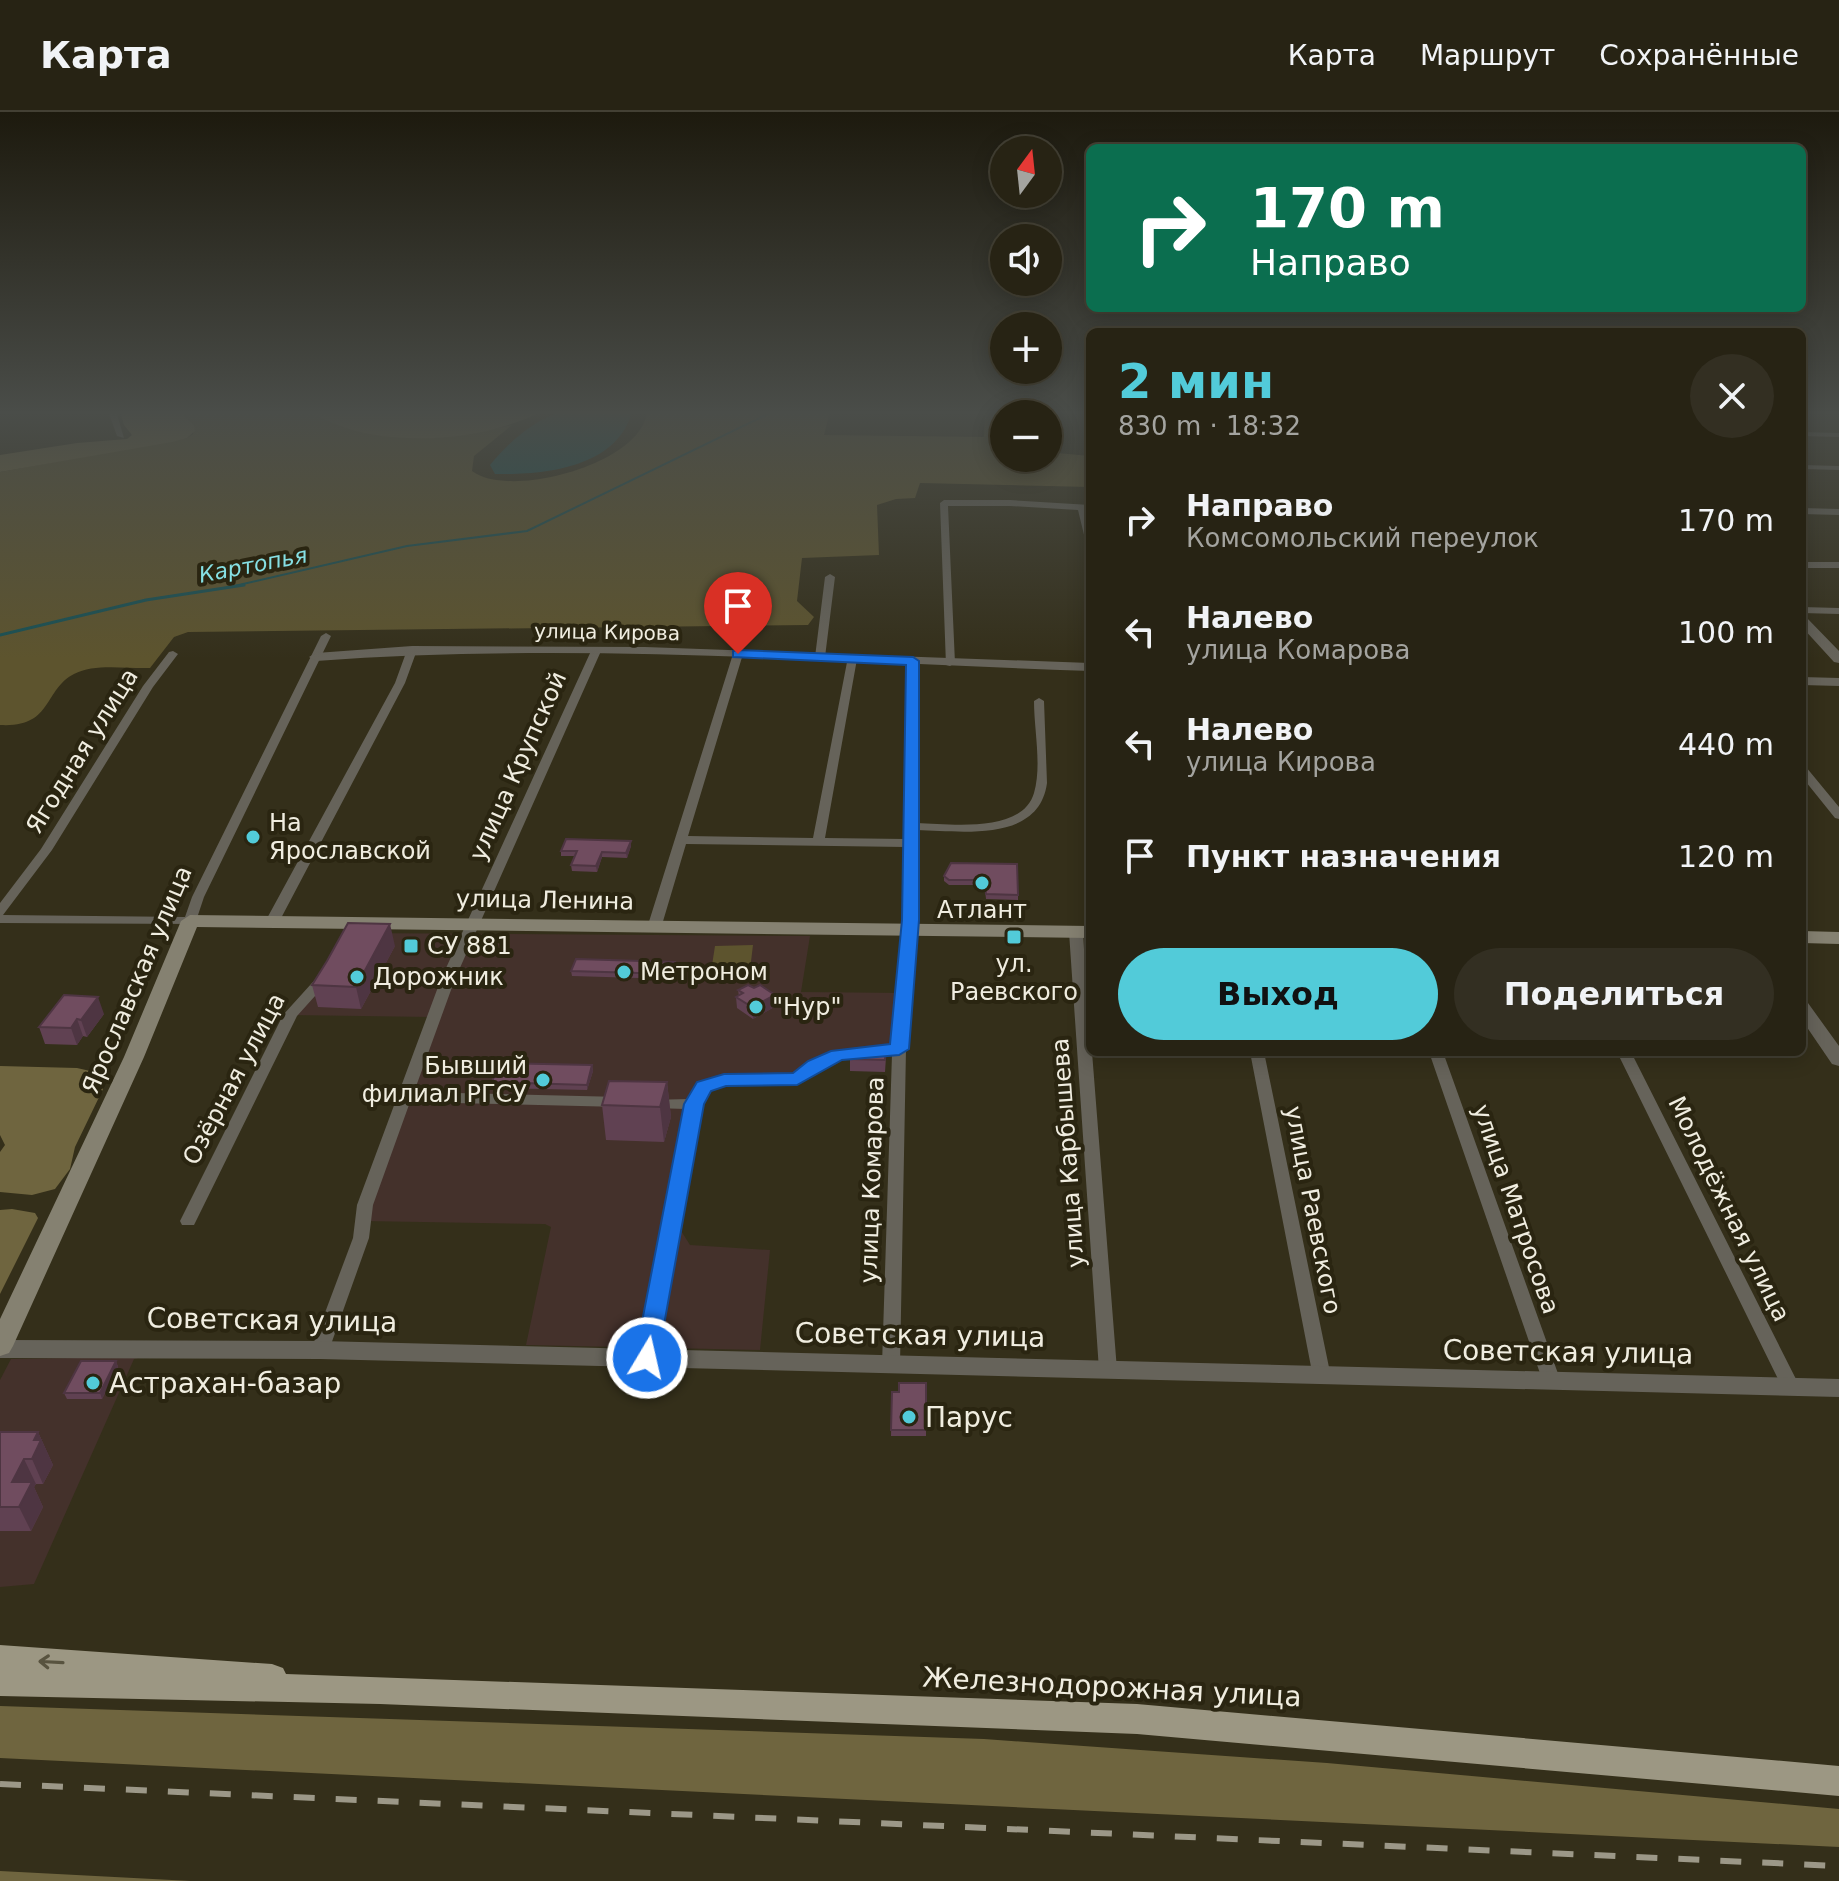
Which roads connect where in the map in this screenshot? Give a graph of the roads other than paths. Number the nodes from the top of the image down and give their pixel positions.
1 (1086, 508) edge
2 (1806, 511) edge
3 (1839, 512) edge
4 (1806, 565) edge
5 (1839, 565) edge
6 (830, 577) dead end
7 (1806, 610) edge
8 (1839, 611) edge
9 (1806, 624) edge
10 (326, 636) dead end
11 (412, 650) junction
12 (596, 651) junction
13 (173, 654) dead end
14 (738, 654) junction
15 (316, 657) junction
16 (820, 657) junction
17 (852, 659) junction
18 (1839, 659) edge
19 (913, 661) junction
20 (950, 663) junction
21 (1086, 667) edge
22 (1806, 681) edge
23 (1839, 682) edge
24 (1039, 701) dead end
25 (1806, 774) edge
26 (1839, 815) edge
27 (911, 826) junction
28 (682, 840) junction
29 (818, 842) junction
30 (911, 843) junction
31 (0, 912) edge
32 (0, 919) edge
33 (190, 921) junction
34 (272, 922) junction
35 (473, 925) junction
36 (654, 928) junction
37 (909, 931) junction
38 (1083, 932) edge
39 (1806, 937) edge
40 (1839, 938) edge
41 (335, 959) edge
42 (1086, 985) edge
43 (1806, 1013) edge
44 (899, 1049) junction
45 (1090, 1056) edge
46 (1258, 1056) edge
47 (1437, 1056) edge
48 (1626, 1056) edge
49 (1839, 1060) edge
50 (405, 1097) junction
51 (694, 1104) junction
52 (188, 1221) dead end
53 (0, 1348) edge
54 (320, 1350) junction
55 (647, 1358) junction
56 (891, 1365) junction
57 (1108, 1370) junction
58 (1322, 1377) junction
59 (1552, 1382) junction
60 (1791, 1387) junction
61 (1839, 1388) edge
62 (0, 1659) edge
63 (0, 1682) edge
64 (380, 1690) junction
65 (1839, 1781) edge

1 - 20 street
2 - 3 street
4 - 5 street
6 - 16 street
7 - 8 street
9 - 18 street
10 - 15 street, Ярославская улица
11 - 12 street, улица Кирова
11 - 15 street, улица Кирова
11 - 34 street
12 - 14 street, улица Кирова
12 - 35 street, улица Крупской
13 - 31 street, Ягодная улица
14 - 16 street, улица Кирова
14 - 28 street
15 - 33 street, Ярославская улица
16 - 17 street, улица Кирова
17 - 19 street, улица Кирова
17 - 29 street
19 - 20 street, улица Кирова
19 - 27 street, улица Комарова
20 - 21 street, улица Кирова
22 - 23 street
24 - 27 street
25 - 26 street
27 - 30 street, улица Комарова
28 - 29 street
28 - 36 street
29 - 30 street
30 - 37 street, улица Комарова
32 - 33 street, улица Ленина
33 - 34 main road, улица Ленина
33 - 53 main road, Ярославская улица
34 - 35 main road, улица Ленина
35 - 36 main road, улица Ленина
35 - 50 street, улица Крупской
36 - 37 main road, улица Ленина
37 - 38 main road, улица Ленина
37 - 44 street, улица Комарова
38 - 42 street, улица Карбышева
39 - 40 main road
41 - 52 street, Озёрная улица
43 - 49 street
44 - 51 street
44 - 56 street, улица Комарова
45 - 57 street, улица Карбышева
46 - 58 street, улица Раевского
47 - 59 street, улица Матросова
48 - 60 street, Молодёжная улица
50 - 51 street
50 - 54 street, улица Крупской
51 - 55 street
53 - 54 street, Советская улица
54 - 55 street, Советская улица
55 - 56 street, Советская улица
56 - 57 street, Советская улица
57 - 58 street, Советская улица
58 - 59 street, Советская улица
59 - 60 street, Советская улица
60 - 61 street, Советская улица
64 -> 62 main road, Железнодорожная улица
63 - 64 main road, Железнодорожная улица
64 - 65 main road, Железнодорожная улица

